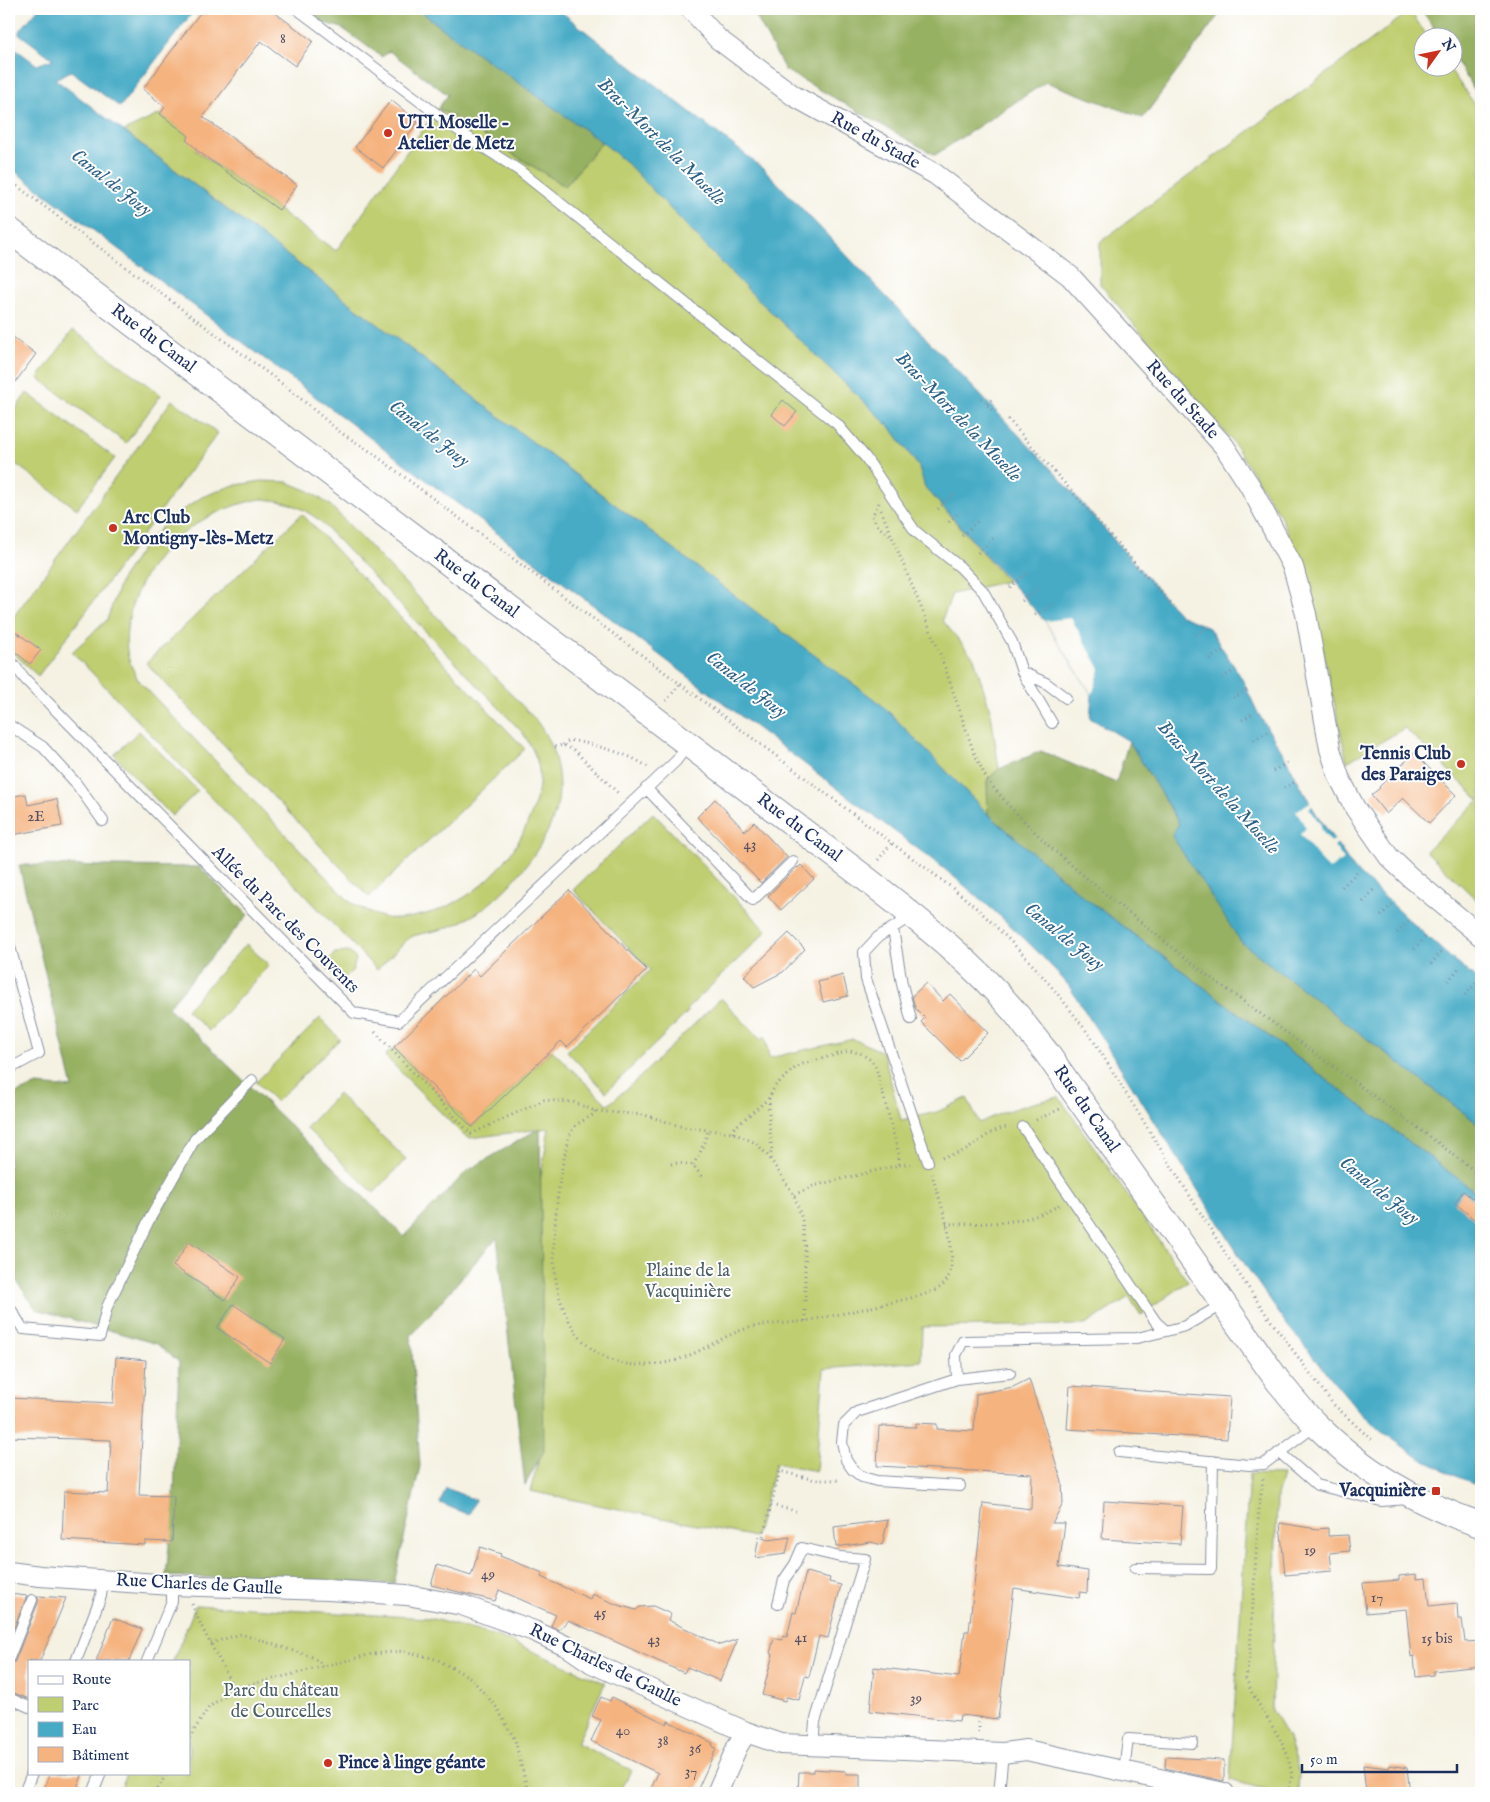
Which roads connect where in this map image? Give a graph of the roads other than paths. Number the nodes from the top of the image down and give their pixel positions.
1 (297, 9) edge
2 (691, 9) edge
3 (9, 230) edge
4 (9, 658) edge
5 (1022, 672) junction
6 (1066, 698) dead end
7 (1052, 722) dead end
8 (9, 725) edge
9 (688, 745) junction
10 (646, 788) junction
11 (103, 821) dead end
12 (793, 861) dead end
13 (901, 920) junction
14 (1481, 936) edge
15 (9, 943) edge
16 (911, 1018) dead end
17 (9, 1069) edge
18 (252, 1080) dead end
19 (1023, 1127) road end
20 (928, 1162) road end
21 (1223, 1304) junction
22 (9, 1306) edge
23 (1166, 1331) junction
24 (1010, 1373) dead end
25 (957, 1379) junction
26 (1315, 1424) junction
27 (1119, 1452) dead end
28 (1279, 1452) junction
29 (1213, 1462) junction
30 (960, 1486) dead end
31 (1416, 1498) junction
32 (1481, 1525) edge
33 (1134, 1568) dead end
34 (9, 1572) edge
35 (103, 1580) junction
36 (172, 1585) junction
37 (32, 1600) dead end
38 (778, 1604) dead end
39 (9, 1658) edge
40 (76, 1660) edge
41 (148, 1660) edge
42 (9, 1698) edge
43 (28, 1707) edge
44 (746, 1732) junction
45 (1193, 1743) dead end
46 (813, 1745) junction
47 (1003, 1753) junction
48 (1124, 1771) junction
49 (32, 1774) edge
50 (102, 1774) edge
51 (720, 1792) edge
52 (24, 1793) edge
53 (93, 1793) edge
54 (999, 1793) edge
55 (1224, 1793) edge

1 - 5 lane
2 - 14 street, Rue du Stade
3 - 9 street, Rue du Canal
4 - 10 lane, Allée du Parc des Couvents
5 - 6 lane
5 - 7 lane
8 - 11 lane
9 - 10 lane, Allée du Parc des Couvents
9 - 13 street, Rue du Canal
10 - 12 lane
13 - 16 lane
13 - 20 lane
13 - 21 street, Rue du Canal
15 - 17 lane
18 - 22 lane
19 - 23 lane
21 - 23 lane
21 - 26 street, Rue du Canal
23 - 25 lane
24 - 25 lane
25 - 30 lane
26 - 28 lane
26 - 31 street, Rue du Canal
27 - 29 lane
28 - 29 lane
28 - 31 lane
29 - 33 lane
31 - 32 street, Rue du Canal
34 - 35 street, Rue Charles de Gaulle
35 - 36 street, Rue Charles de Gaulle
35 - 40 lane
36 - 41 lane
36 - 44 street, Rue Charles de Gaulle
37 - 39 lane
38 - 46 lane
42 - 43 lane
44 - 46 street, Rue Charles de Gaulle
44 - 51 street
45 - 48 lane
46 - 47 street, Rue Charles de Gaulle
47 - 48 street, Rue Charles de Gaulle
47 - 54 lane
48 - 55 street, Rue Charles de Gaulle
49 - 52 lane
50 - 53 lane

